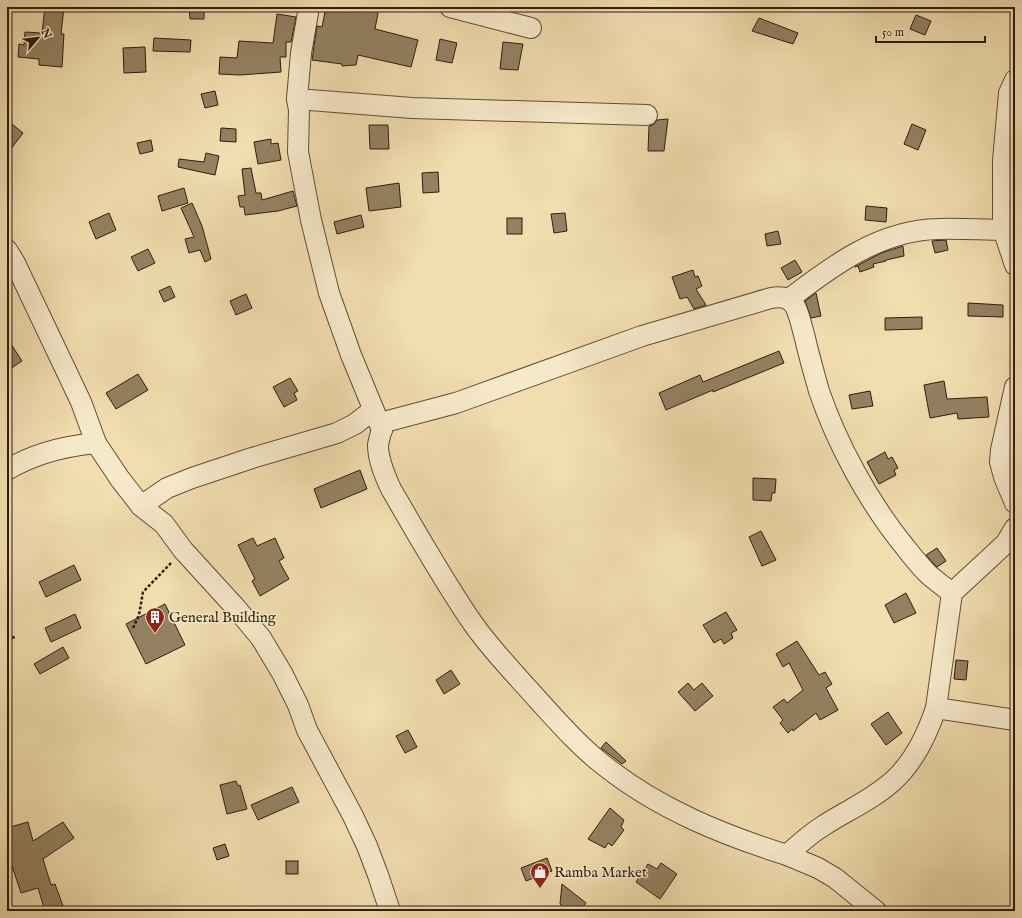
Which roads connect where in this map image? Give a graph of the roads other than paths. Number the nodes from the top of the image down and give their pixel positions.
1 (309, 7) edge
2 (450, 7) edge
3 (531, 28) dead end
4 (1015, 80) edge
5 (297, 99) junction
6 (647, 115) dead end
7 (1004, 230) junction
8 (7, 250) edge
9 (1015, 265) edge
10 (788, 299) junction
11 (1015, 387) edge
12 (373, 410) junction
13 (382, 430) junction
14 (96, 442) junction
15 (7, 470) edge
16 (1015, 502) edge
17 (141, 506) junction
18 (1015, 528) edge
19 (952, 593) junction
20 (936, 708) junction
21 (1015, 720) edge
22 (787, 855) junction
23 (390, 911) edge
24 (876, 911) edge

1 - 5 street
2 - 3 street
4 - 7 street
5 - 6 street
5 - 12 street
7 - 9 street
7 - 10 street
8 - 14 street
10 - 13 street
10 - 19 street
11 - 16 street
12 - 13 street
12 - 17 street
13 - 22 street
14 - 15 street
14 - 17 street
17 - 23 street
18 - 19 street
19 - 20 street
20 - 21 street
20 - 22 street
22 - 24 street

